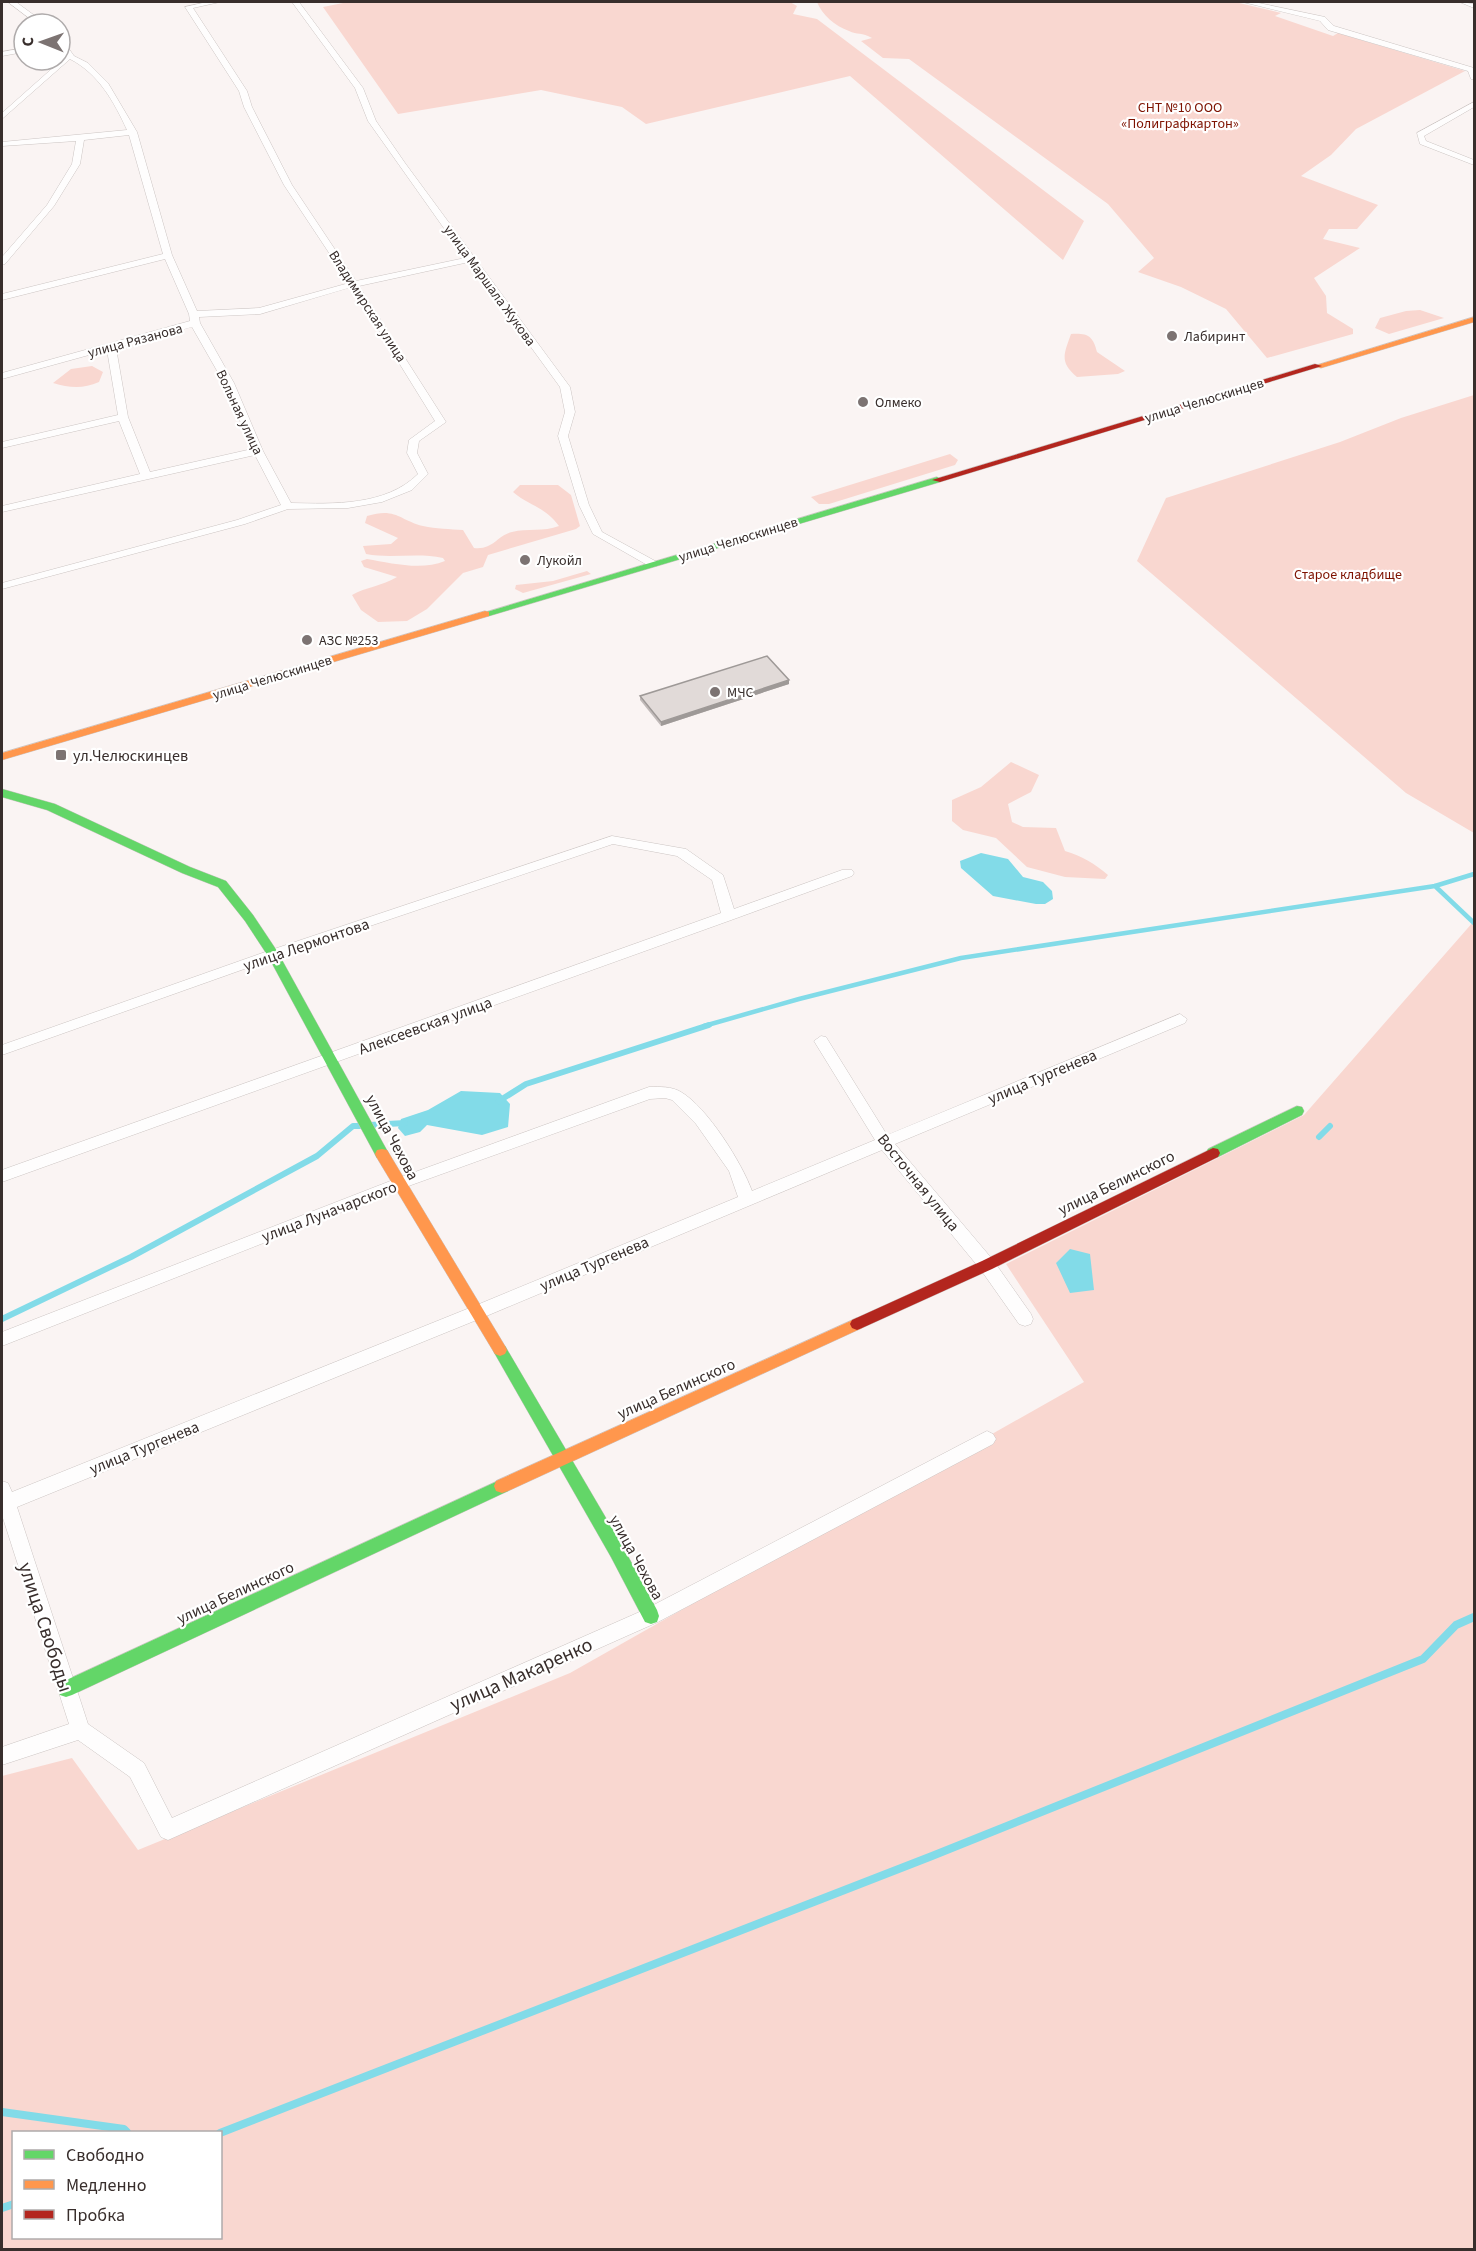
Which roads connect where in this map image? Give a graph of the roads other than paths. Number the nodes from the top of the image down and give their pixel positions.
1 (12, 2) edge
2 (216, 2) edge
3 (296, 2) edge
4 (1247, 2) edge
5 (1464, 2) edge
6 (186, 4) edge
7 (1474, 6) edge
8 (26, 12) edge
9 (72, 56) edge
10 (52, 72) edge
11 (1474, 77) edge
12 (1474, 104) edge
13 (2, 117) edge
14 (133, 132) junction
15 (80, 138) junction
16 (2, 144) edge
17 (1474, 163) edge
18 (168, 256) junction
19 (471, 259) junction
20 (2, 262) edge
21 (354, 284) junction
22 (2, 297) edge
23 (194, 319) junction
24 (1474, 320) edge
25 (111, 347) junction
26 (2, 376) edge
27 (123, 417) junction
28 (2, 445) edge
29 (258, 451) junction
30 (146, 476) junction
31 (286, 506) junction
32 (2, 508) edge
33 (653, 564) junction
34 (2, 586) edge
35 (2, 757) edge
36 (2, 793) edge
37 (847, 873) dead end
38 (729, 916) junction
39 (273, 954) junction
40 (1180, 1018) dead end
41 (821, 1041) dead end
42 (2, 1050) edge
43 (332, 1059) junction
44 (1297, 1111) dead end
45 (884, 1142) junction
46 (2, 1176) edge
47 (398, 1184) junction
48 (747, 1199) junction
49 (987, 1265) junction
50 (478, 1312) junction
51 (1025, 1319) dead end
52 (2, 1339) edge
53 (987, 1439) dead end
54 (563, 1458) junction
55 (4, 1496) edge
56 (651, 1616) junction
57 (66, 1689) junction
58 (80, 1730) junction
59 (2, 1756) edge

1 - 8 street
2 - 6 street, Владимирская улица
3 - 19 street, улица Маршала Жукова
4 - 11 street
5 - 7 street
6 - 21 street, Владимирская улица
9 - 14 street, Вольная улица
10 - 13 street
12 - 17 street
14 - 15 street
14 - 18 street, Вольная улица
15 - 16 street
15 - 20 street
18 - 22 street
18 - 23 street, Вольная улица
19 - 21 street, улица Рязанова
19 - 33 street, улица Маршала Жукова
21 - 23 street, улица Рязанова
21 - 31 street, Владимирская улица
23 - 25 street, улица Рязанова
23 - 29 street, Вольная улица
24 - 33 street, улица Челюскинцев
25 - 26 street, улица Рязанова
25 - 27 street
27 - 28 street
27 - 30 street
29 - 30 street
29 - 31 street, Вольная улица
30 - 32 street
31 - 34 street
33 - 35 street, улица Челюскинцев
36 - 39 street, улица Чехова
37 - 38 street, Алексеевская улица
38 - 39 street, улица Лермонтова
38 - 43 street, Алексеевская улица
39 - 42 street, улица Лермонтова
39 - 43 street, улица Чехова
40 - 45 street, улица Тургенева
41 - 45 street, Восточная улица
43 - 46 street, Алексеевская улица
43 - 47 street, улица Чехова
44 - 49 street, улица Белинского
45 - 48 street, улица Тургенева
45 - 49 street, Восточная улица
47 - 48 street, улица Луначарского
47 - 50 street, улица Чехова
47 - 52 street, улица Луначарского
48 - 50 street, улица Тургенева
49 - 51 street, Восточная улица
49 - 54 street, улица Белинского
50 - 54 street, улица Чехова
50 - 55 street, улица Тургенева
53 - 56 street, улица Макаренко
54 - 56 street, улица Чехова
54 - 57 street, улица Белинского
55 - 57 street, улица Свободы
56 - 58 street, улица Макаренко
57 - 58 street, улица Свободы
58 - 59 street

